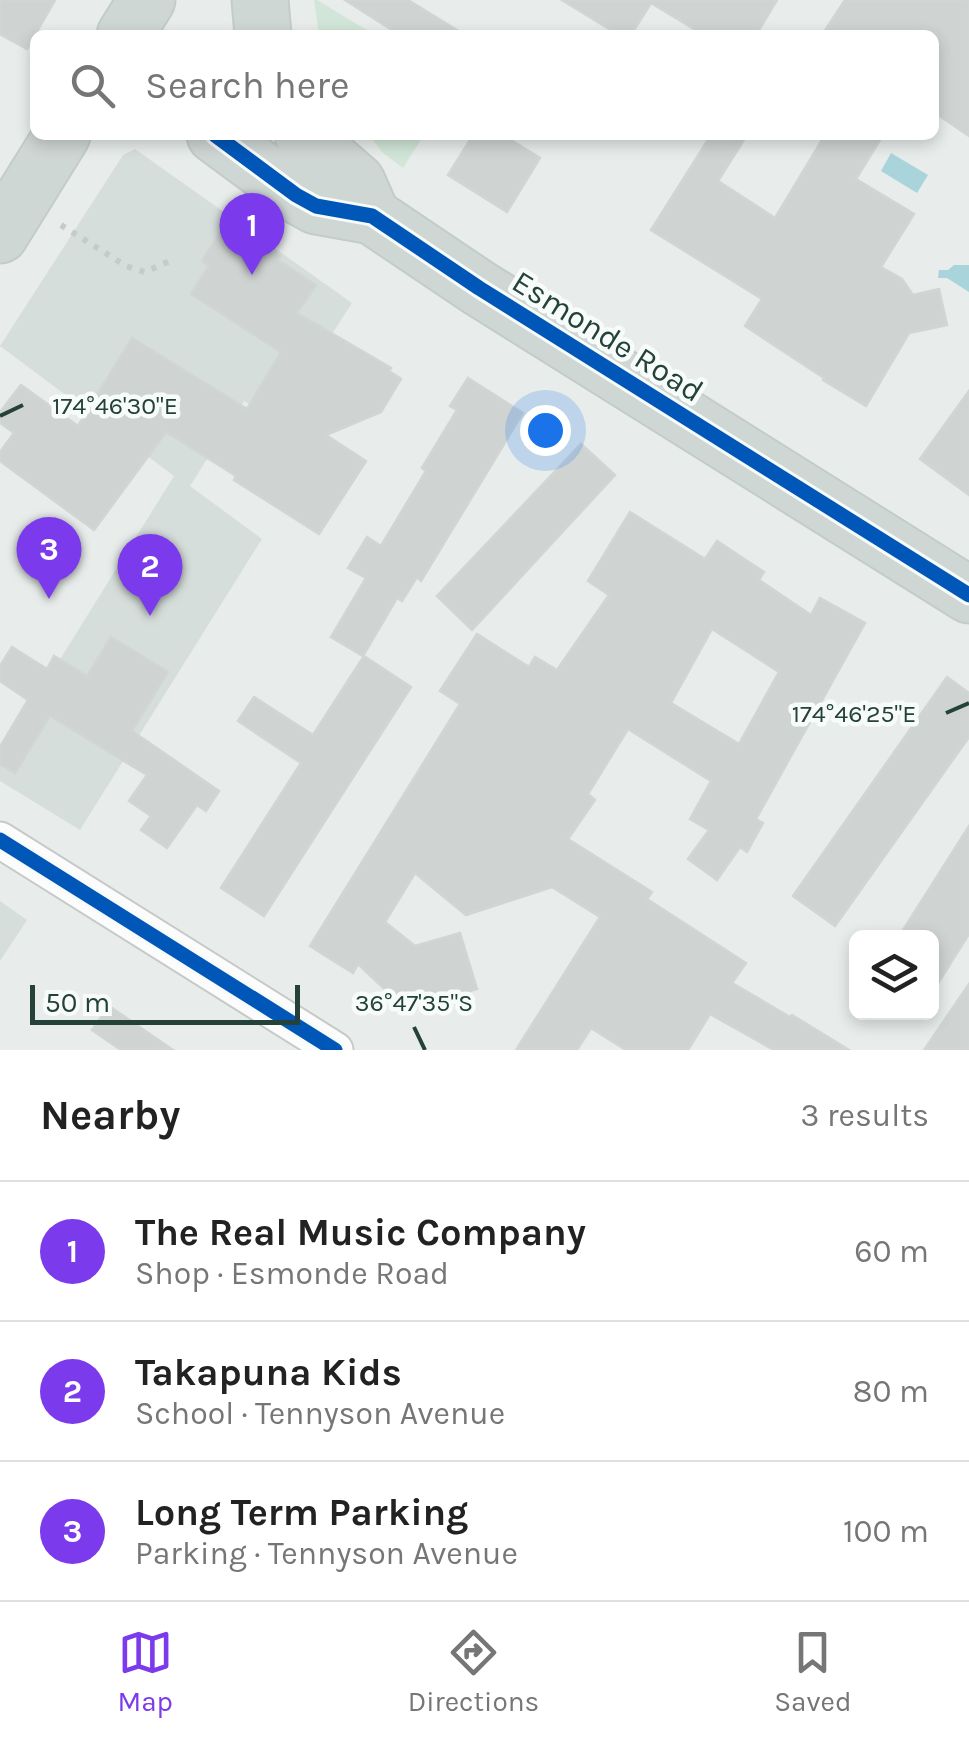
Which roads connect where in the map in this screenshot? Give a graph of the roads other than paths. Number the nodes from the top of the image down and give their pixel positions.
1 (147, 0) edge
2 (260, 0) edge
3 (128, 30) edge
4 (263, 30) edge
5 (59, 140) edge
6 (222, 140) edge
7 (309, 140) edge
8 (372, 216) junction
9 (0, 236) edge
10 (969, 596) edge
11 (0, 840) edge
12 (335, 1050) edge

1 - 3 main road
2 - 4 main road
5 - 9 main road
6 - 8 main road, Esmonde Road
7 - 8 main road, Esmonde Road
8 - 10 main road, Esmonde Road
11 - 12 street

